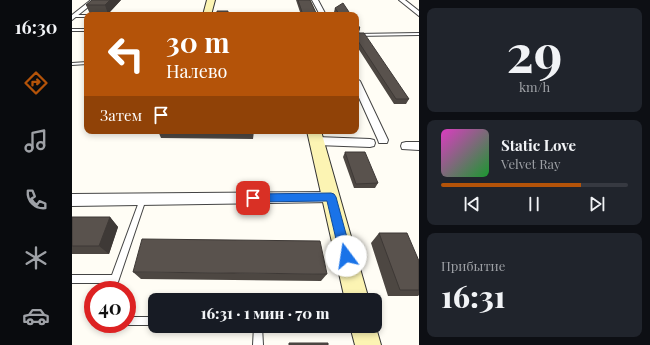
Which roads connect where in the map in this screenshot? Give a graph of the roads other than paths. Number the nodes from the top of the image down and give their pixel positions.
1 (94, 0) edge
2 (211, 0) edge
3 (315, 0) edge
4 (402, 0) edge
5 (208, 12) edge
6 (321, 12) edge
7 (419, 14) edge
8 (84, 16) edge
9 (73, 17) edge
10 (72, 30) edge
11 (84, 30) edge
12 (419, 34) edge
13 (359, 35) edge
14 (84, 63) edge
15 (72, 64) edge
16 (359, 88) edge
17 (316, 136) edge
18 (383, 140) dead end
19 (370, 143) dead end
20 (406, 146) dead end
21 (419, 146) edge
22 (331, 197) junction
23 (143, 199) junction
24 (72, 200) edge
25 (72, 279) edge
26 (355, 293) edge
27 (136, 321) edge
28 (148, 321) edge
29 (258, 333) edge
30 (365, 333) edge
31 (258, 345) edge
32 (368, 345) edge

1 - 9 street
2 - 5 street
3 - 6 street
4 - 7 street
8 - 9 lane
10 - 11 lane
12 - 13 lane
14 - 15 lane
16 - 18 street
17 - 19 street
17 - 22 street
20 - 21 street
22 - 23 street
22 - 26 street
23 - 24 street
23 - 25 lane
27 - 28 lane
29 - 31 lane
30 - 32 street

